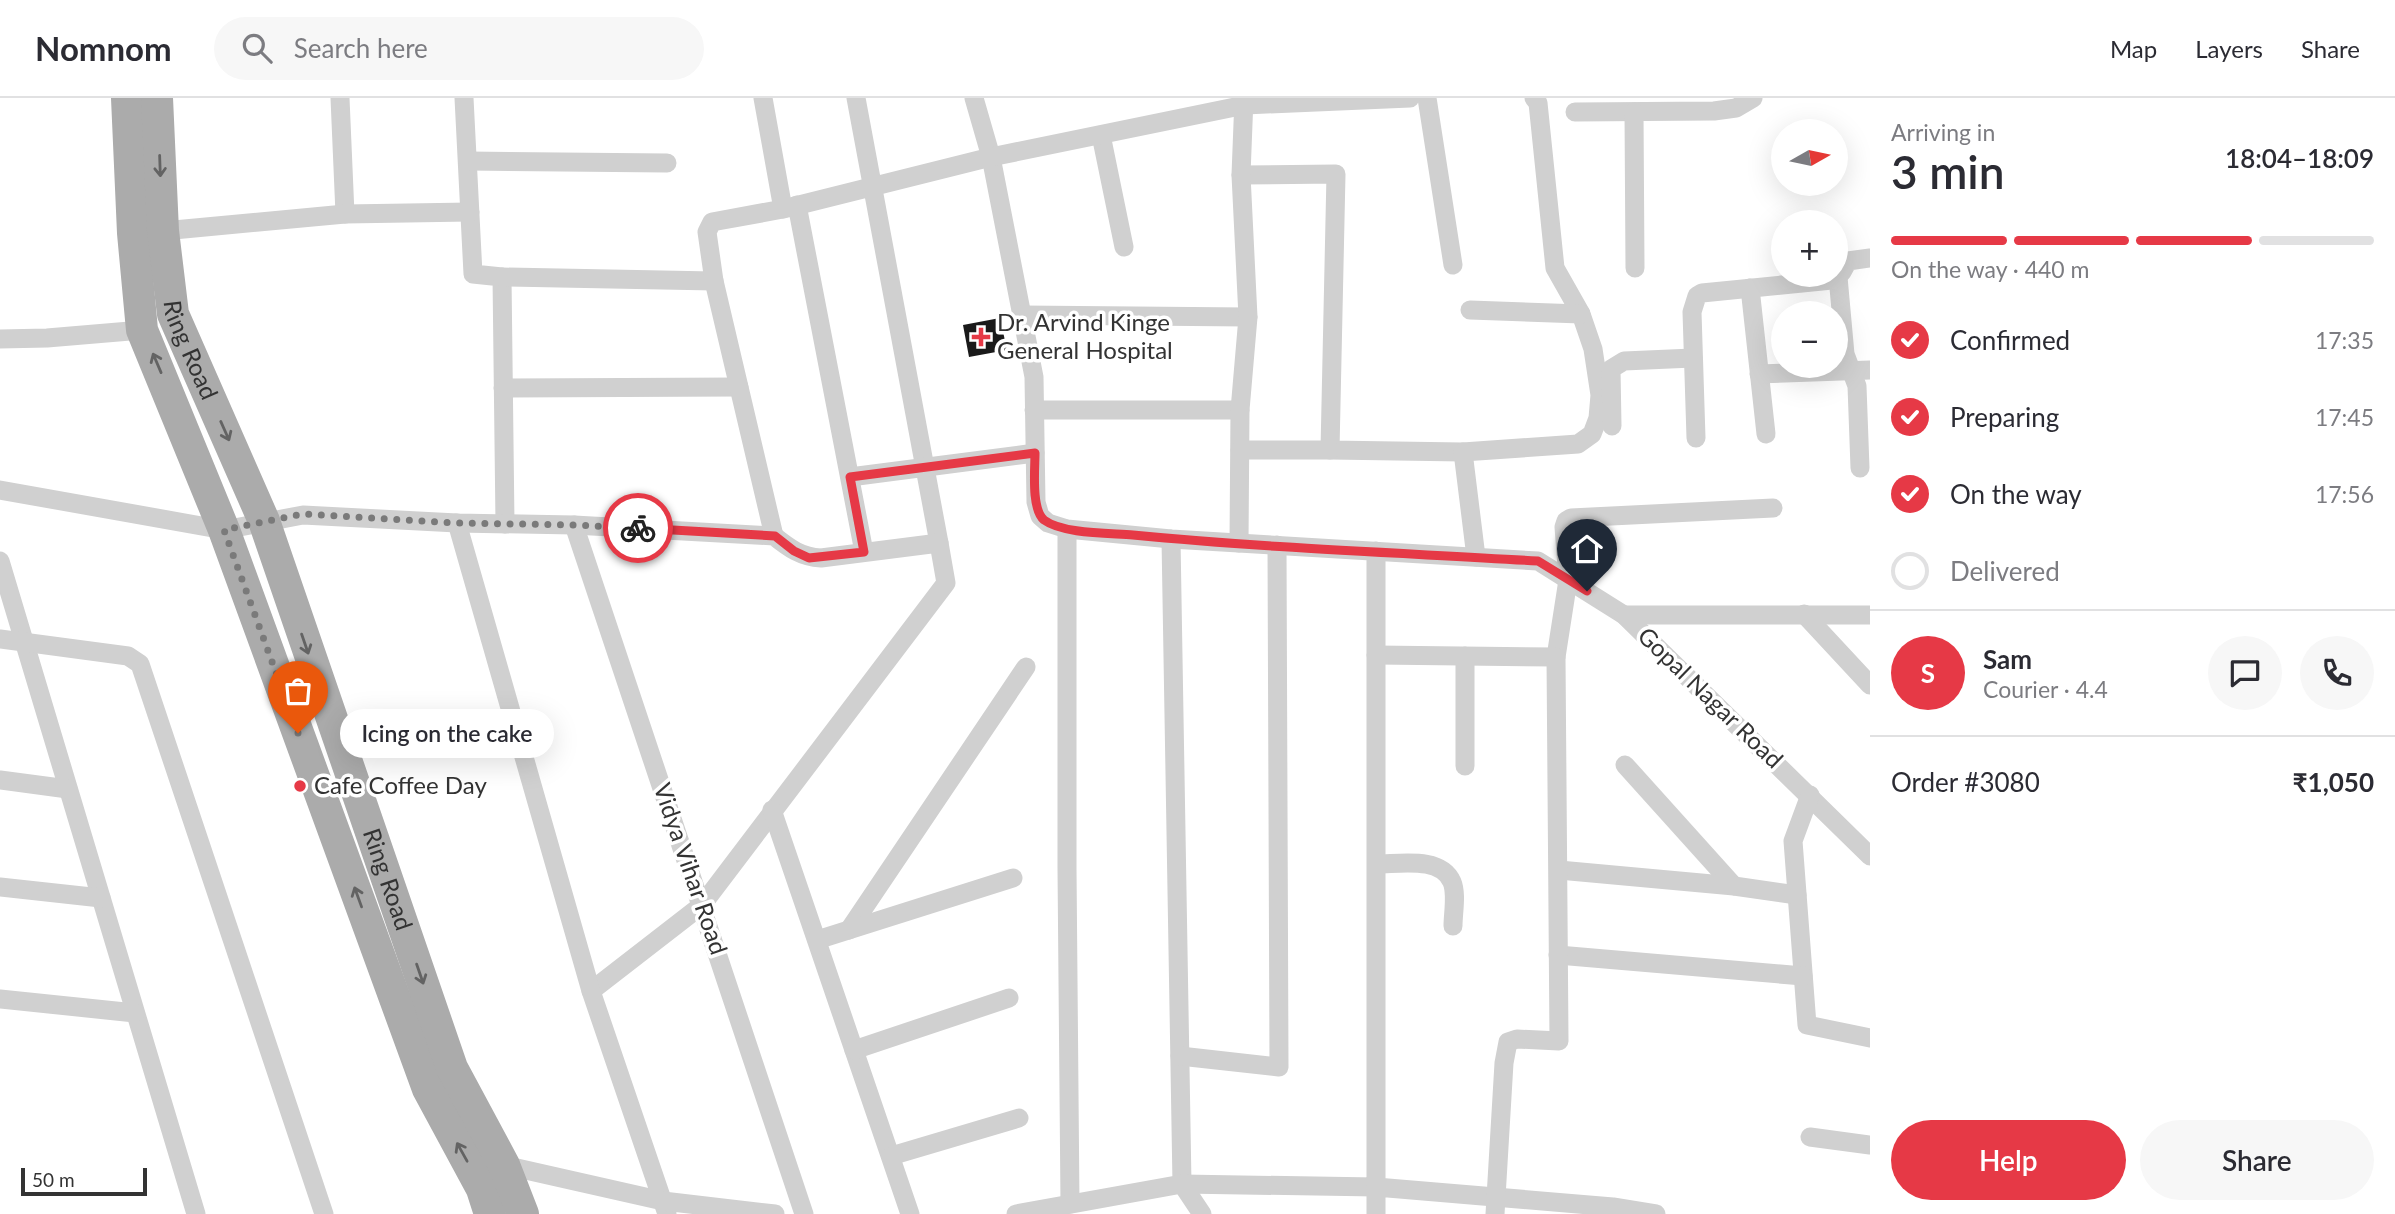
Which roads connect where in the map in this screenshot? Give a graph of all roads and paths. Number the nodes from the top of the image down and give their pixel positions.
1 (127, 98) edge
2 (157, 98) edge
3 (340, 98) edge
4 (464, 98) edge
5 (763, 98) edge
6 (856, 98) edge
7 (974, 98) edge
8 (1410, 98) edge
9 (1427, 98) edge
10 (1534, 98) edge
11 (1753, 98) edge
12 (1245, 102) edge
13 (1662, 105) edge
14 (1575, 112) dead end
15 (1634, 112) junction
16 (1101, 135) junction
17 (991, 157) junction
18 (468, 161) junction
19 (667, 163) dead end
20 (1241, 175) junction
21 (873, 186) junction
22 (790, 207) junction
23 (470, 212) junction
24 (345, 214) junction
25 (163, 230) junction
26 (1124, 247) dead end
27 (1870, 258) edge
28 (1848, 261) edge
29 (1453, 265) dead end
30 (1635, 268) dead end
31 (502, 277) junction
32 (714, 281) junction
33 (1771, 286) edge
34 (1839, 287) edge
35 (1750, 288) junction
36 (1470, 310) dead end
37 (1022, 314) junction
38 (1581, 314) junction
39 (1248, 317) junction
40 (142, 330) junction
41 (0, 339) edge
42 (1693, 358) junction
43 (1860, 371) edge
44 (1759, 373) junction
45 (739, 387) junction
46 (503, 388) junction
47 (1034, 410) junction
48 (1240, 410) junction
49 (1612, 426) dead end
50 (1766, 434) dead end
51 (1696, 439) dead end
52 (1240, 450) junction
53 (1330, 450) junction
54 (1035, 453) junction
55 (1463, 453) junction
56 (925, 466) junction
57 (1860, 468) dead end
58 (850, 477) junction
59 (0, 490) edge
60 (1773, 508) dead end
61 (264, 521) junction
62 (457, 523) junction
63 (505, 524) junction
64 (574, 525) junction
65 (1067, 529) junction
66 (224, 530) junction
67 (775, 536) junction
68 (1171, 539) junction
69 (939, 543) junction
70 (1239, 543) junction
71 (1277, 545) junction
72 (1376, 551) junction
73 (864, 552) junction
74 (1476, 557) junction
75 (0, 561) edge
76 (1568, 580) junction
77 (1804, 614) junction
78 (1624, 615) junction
79 (1870, 615) edge
80 (0, 639) edge
81 (24, 643) junction
82 (1376, 654) junction
83 (1465, 656) junction
84 (1556, 657) junction
85 (1026, 667) dead end
86 (1870, 685) edge
87 (1625, 765) dead end
88 (1465, 766) dead end
89 (0, 780) edge
90 (68, 789) junction
91 (1810, 795) junction
92 (772, 810) junction
93 (1870, 856) edge
94 (1377, 864) junction
95 (1559, 870) junction
96 (1013, 878) dead end
97 (1734, 886) junction
98 (0, 887) edge
99 (1797, 895) junction
100 (101, 898) junction
101 (702, 905) junction
102 (1453, 926) dead end
103 (849, 930) junction
104 (817, 940) junction
105 (1558, 955) junction
106 (1803, 976) junction
107 (592, 991) junction
108 (1009, 998) dead end
109 (0, 999) edge
110 (135, 1013) junction
111 (1870, 1038) edge
112 (854, 1050) junction
113 (1180, 1056) junction
114 (1019, 1118) dead end
115 (1810, 1137) dead end
116 (1870, 1145) edge
117 (891, 1156) junction
118 (504, 1165) junction
119 (1182, 1184) junction
120 (1376, 1187) junction
121 (1070, 1204) junction
122 (1496, 1205) edge
123 (665, 1207) edge
124 (1613, 1211) edge
125 (195, 1214) edge
126 (324, 1214) edge
127 (490, 1214) edge
128 (523, 1214) edge
129 (775, 1214) edge
130 (804, 1214) edge
131 (910, 1214) edge
132 (1016, 1214) edge
133 (1202, 1214) edge
134 (1376, 1214) edge
135 (1656, 1214) edge

1 - 40 main road, Ring Road
2 -> 25 main road, Ring Road
3 - 24 street
4 - 18 street
5 - 22 street
6 - 21 street
7 - 17 street, Gopal Nagar Road
8 - 12 street
9 - 29 street
10 - 38 street
11 - 13 street
12 - 16 street
12 - 20 street
13 - 15 street
14 - 15 street
15 - 30 street
16 - 17 street
16 - 26 street
17 - 21 street
17 - 37 street, Gopal Nagar Road
18 - 19 street
18 - 23 street
20 - 39 street
20 - 53 street
21 - 22 street
21 - 56 street
22 - 32 street
22 - 58 street
23 - 24 street
23 - 31 street
24 - 25 street
25 -> 61 main road, Ring Road
27 - 28 street
31 - 32 street
31 - 46 street
32 - 45 street
33 - 35 street
34 - 43 street
35 - 42 street
35 - 44 street
36 - 38 street
37 - 39 street
37 - 47 street, Gopal Nagar Road
38 - 55 street
39 - 48 street
40 - 41 street
66 -> 40 main road, Ring Road
42 - 49 street
42 - 51 street
43 - 44 street
43 - 57 street
44 - 50 street
45 - 46 street
45 - 67 street
46 - 63 street
47 - 48 street
47 - 54 street, Gopal Nagar Road
48 - 52 street
52 - 53 street
52 - 70 street
53 - 55 street
54 - 56 street
54 - 65 street, Gopal Nagar Road
55 - 74 street
56 - 58 street
56 - 69 street
58 - 73 street
59 - 66 street
60 - 76 street
61 - 62 street
61 - 66 street
61 -> 118 main road, Ring Road
62 - 63 street
62 - 107 street
63 - 64 street
64 - 67 street
64 - 101 street, Vidya Vihar Road
65 - 68 street, Gopal Nagar Road
65 - 121 street
127 -> 66 main road, Ring Road
67 - 73 street
68 - 70 street, Gopal Nagar Road
68 - 113 street
69 - 73 street
69 - 92 street
70 - 71 street, Gopal Nagar Road
71 - 72 street, Gopal Nagar Road
71 - 113 street
72 - 74 street, Gopal Nagar Road
72 - 82 street
74 - 76 street, Gopal Nagar Road
75 - 81 street
76 - 78 street, Gopal Nagar Road
76 - 84 street
77 - 78 street
77 - 79 street
77 - 86 street
78 - 91 street, Gopal Nagar Road
80 - 81 street
81 - 90 street
81 - 126 street
82 - 83 street
82 - 94 street
83 - 84 street
83 - 88 street
84 - 95 street
85 - 103 street
87 - 97 street
89 - 90 street
90 - 100 street
91 - 93 street, Gopal Nagar Road
91 - 99 street
92 - 101 street
92 - 104 street
94 - 102 street
94 - 120 street
95 - 97 street
95 - 105 street
96 - 103 street
97 - 99 street
98 - 100 street
99 - 106 street
100 - 110 street
101 - 107 street
101 - 130 street, Vidya Vihar Road
103 - 104 street
104 - 112 street
105 - 106 street
105 - 122 street
106 - 111 street
107 - 123 street
108 - 112 street
109 - 110 street
110 - 125 street
112 - 117 street
113 - 119 street
114 - 117 street
115 - 116 street
117 - 131 street
118 - 123 street
118 - 128 main road, Ring Road
119 - 120 street
119 - 121 street
119 - 133 street
120 - 122 street
120 - 134 street
121 - 132 street
122 - 124 street
123 - 129 street
124 - 135 street

